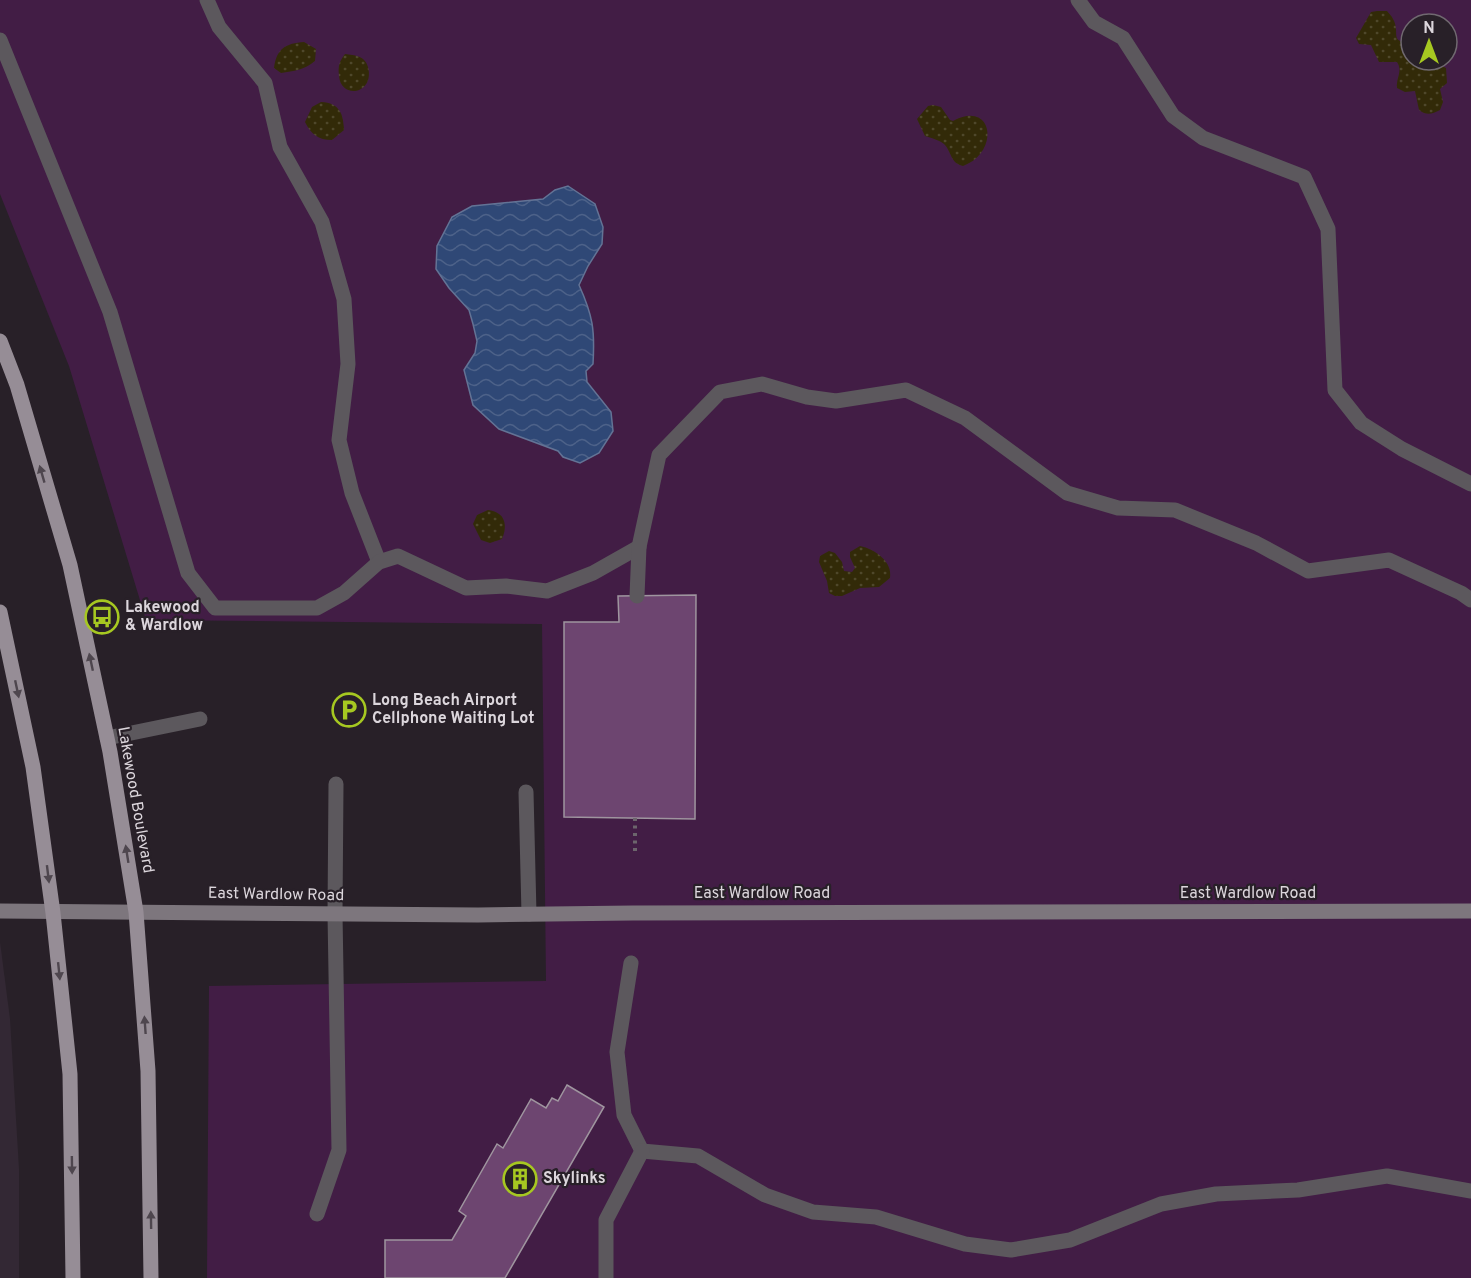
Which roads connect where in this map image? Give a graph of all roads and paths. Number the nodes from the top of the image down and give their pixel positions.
1 (207, 0) edge
2 (1078, 0) edge
3 (0, 40) edge
4 (0, 341) edge
5 (1471, 484) edge
6 (639, 547) junction
7 (379, 562) junction
8 (637, 596) dead end
9 (1471, 600) edge
10 (0, 612) edge
11 (200, 719) dead end
12 (107, 738) junction
13 (336, 784) dead end
14 (526, 792) dead end
15 (635, 818) dead end
16 (635, 852) dead end
17 (0, 911) edge
18 (1471, 911) edge
19 (136, 912) junction
20 (53, 913) junction
21 (335, 914) junction
22 (529, 914) junction
23 (631, 963) dead end
24 (642, 1151) junction
25 (1471, 1191) edge
26 (317, 1214) dead end
27 (73, 1278) edge
28 (151, 1278) edge
29 (606, 1278) edge

1 - 7 lane
2 - 5 lane
3 - 7 lane
12 -> 4 main road, Lakewood Boulevard
6 - 7 lane
6 - 8 lane
6 - 9 lane
10 -> 20 main road
11 - 12 lane
19 -> 12 main road, Lakewood Boulevard
13 - 21 lane
14 - 22 lane
15 - 16 path
17 - 20 main road, East Wardlow Road
18 - 22 main road, East Wardlow Road
19 - 20 main road, East Wardlow Road
19 - 21 main road, East Wardlow Road
28 -> 19 main road, Lakewood Boulevard
20 -> 27 main road
21 - 22 main road, East Wardlow Road
21 - 26 lane
23 - 24 lane
24 - 25 lane
24 - 29 lane

